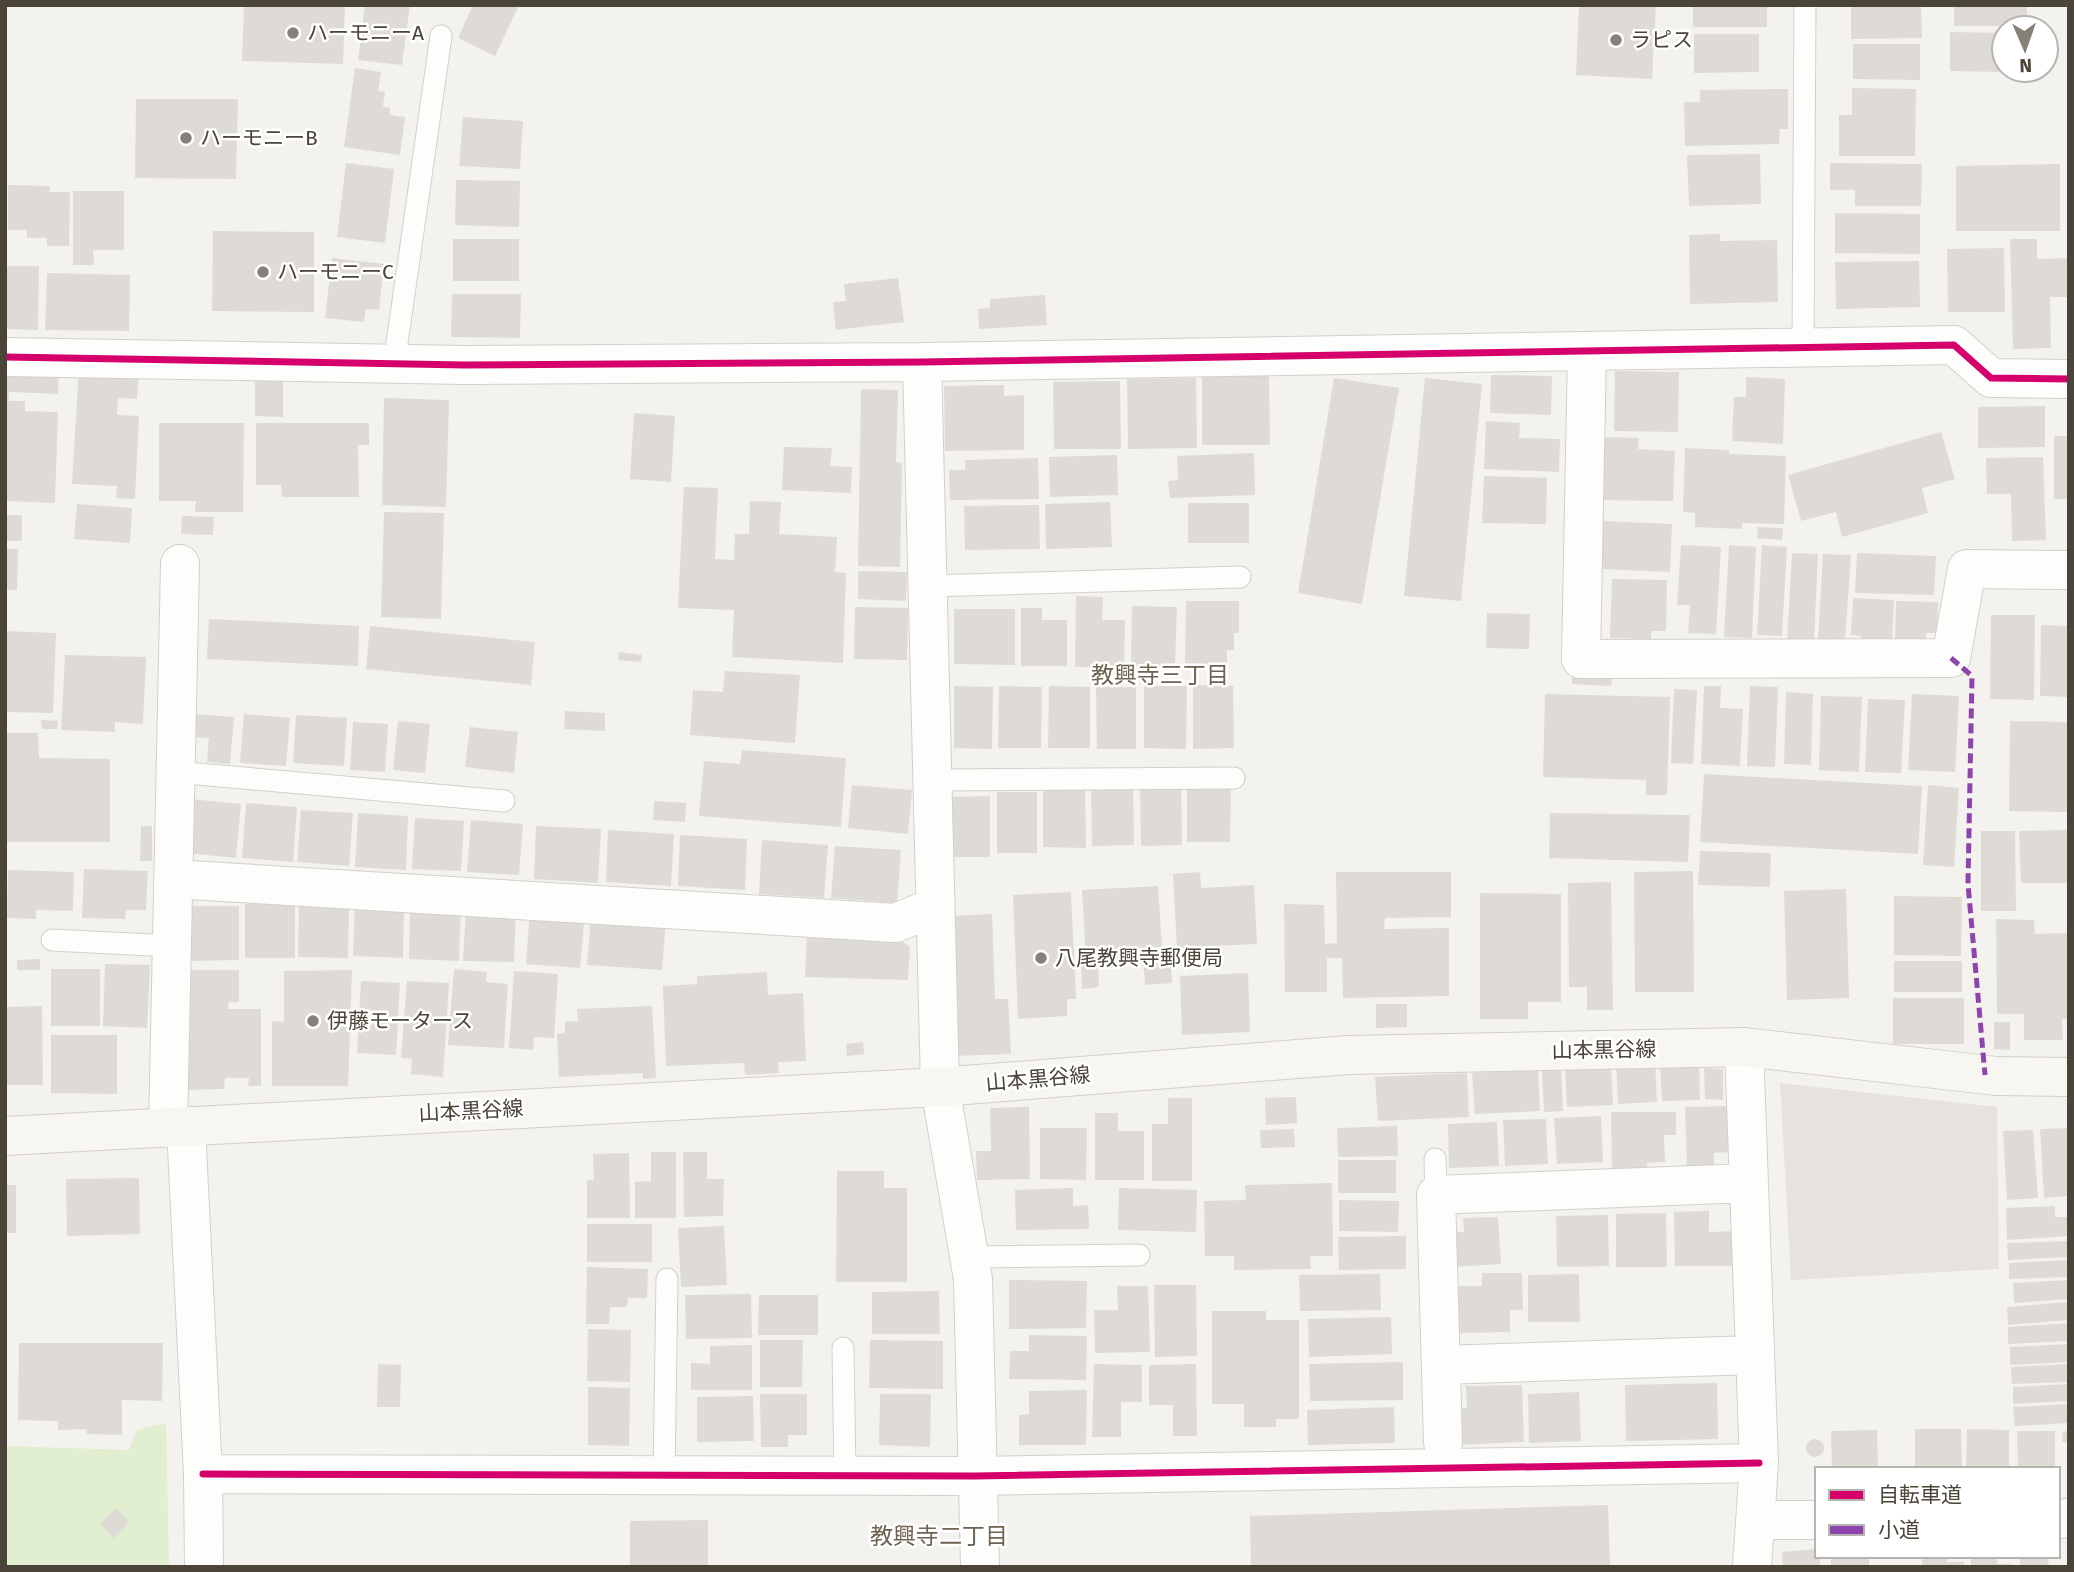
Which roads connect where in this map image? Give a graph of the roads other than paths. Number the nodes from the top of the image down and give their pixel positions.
1 (1805, 5) edge
2 (441, 36) dead end
3 (1803, 347) junction
4 (1587, 352) junction
5 (5, 357) edge
6 (922, 362) junction
7 (394, 364) junction
8 (2069, 379) edge
9 (180, 564) dead end
10 (2069, 570) edge
11 (1240, 577) dead end
12 (928, 586) junction
13 (175, 772) junction
14 (1234, 778) dead end
15 (932, 780) junction
16 (505, 801) dead end
17 (173, 879) junction
18 (935, 907) junction
19 (52, 940) dead end
20 (171, 946) junction
21 (1744, 1047) junction
22 (2069, 1077) edge
23 (940, 1087) junction
24 (177, 1127) junction
25 (5, 1136) edge
26 (1749, 1183) junction
27 (1139, 1255) dead end
28 (969, 1256) junction
29 (667, 1279) dead end
30 (843, 1348) dead end
31 (1755, 1355) junction
32 (1441, 1365) junction
33 (1443, 1443) dead end
34 (1759, 1463) junction
35 (203, 1474) junction
36 (664, 1475) junction
37 (845, 1476) junction
38 (976, 1476) junction
39 (1755, 1520) junction
40 (1815, 1520) edge
41 (204, 1567) edge
42 (980, 1567) edge
43 (1752, 1567) edge

1 - 3 lane
2 - 7 lane
3 - 4 street
3 - 8 street
4 - 6 street
4 - 10 street
5 - 7 street
6 - 7 street
6 - 12 street
9 - 13 street
11 - 12 lane
12 - 15 street
13 - 16 lane
13 - 17 street
14 - 15 lane
15 - 18 street
17 - 18 street
17 - 20 street
18 - 23 street
19 - 20 lane
20 - 24 street
21 - 22 main road, 山本黒谷線
21 - 23 main road, 山本黒谷線
21 - 26 street
23 - 24 main road, 山本黒谷線
23 - 28 street
24 - 25 main road, 山本黒谷線
24 - 35 street
26 - 31 street
26 - 32 street
27 - 28 lane
28 - 38 street
29 - 36 lane
30 - 37 lane
31 - 32 street
31 - 34 street
32 - 33 street
34 - 38 street
34 - 39 street
35 - 36 street
35 - 41 street
36 - 37 street
37 - 38 street
38 - 42 street
39 - 40 street
39 - 43 street

